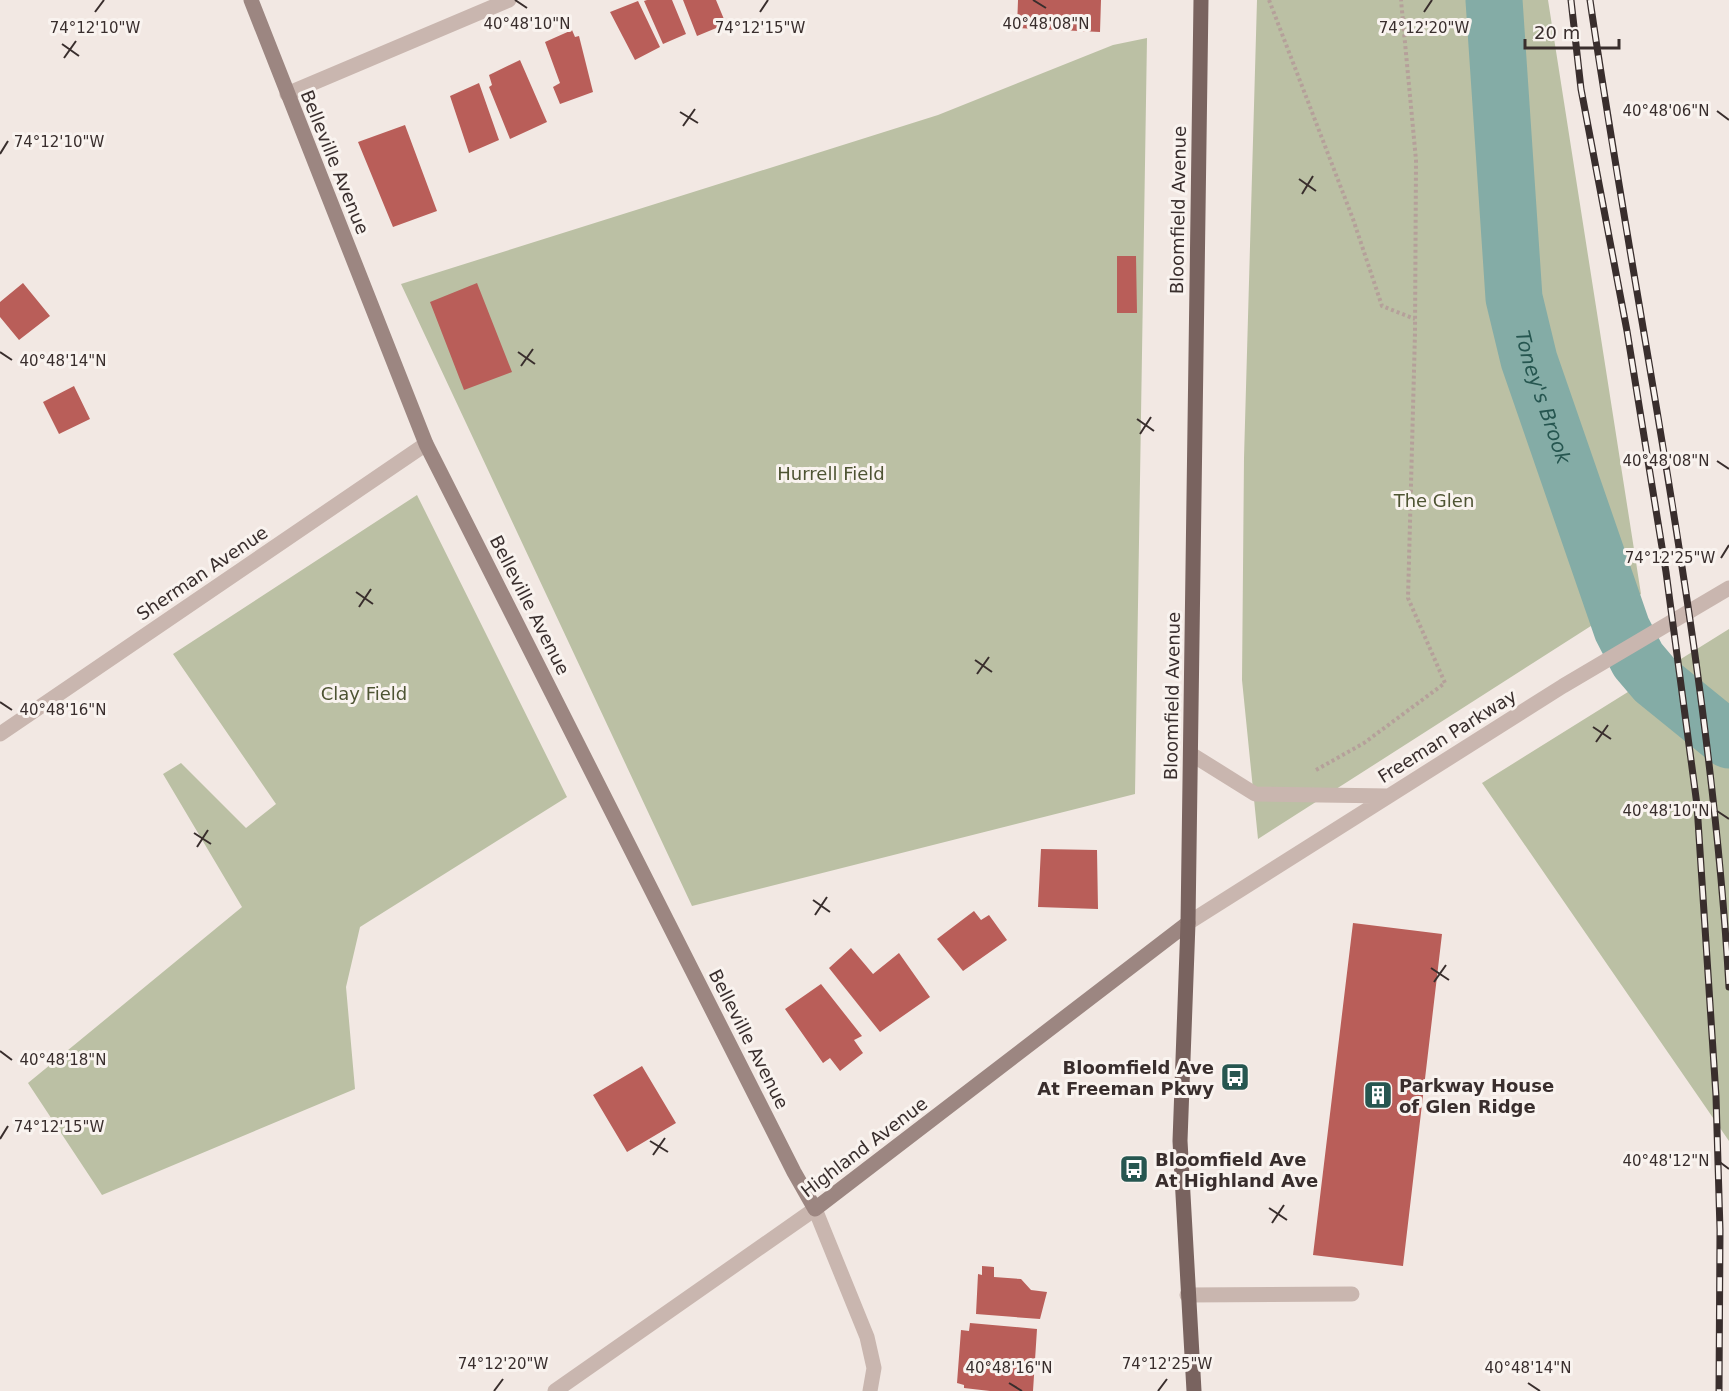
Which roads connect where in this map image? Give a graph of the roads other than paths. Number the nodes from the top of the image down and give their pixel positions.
1 (251, 0) edge
2 (509, 0) edge
3 (1201, 0) edge
4 (287, 94) junction
5 (426, 444) junction
6 (1729, 588) edge
7 (0, 734) edge
8 (1191, 754) junction
9 (1389, 796) junction
10 (1188, 923) junction
11 (815, 1209) junction
12 (1352, 1294) dead end
13 (1187, 1295) junction
14 (555, 1391) edge
15 (870, 1391) edge
16 (1194, 1391) edge

1 - 4 main road, Belleville Avenue
2 - 4 street
3 - 8 main road, Bloomfield Avenue
4 - 5 main road, Belleville Avenue
5 - 7 street, Sherman Avenue
5 - 11 main road, Belleville Avenue
6 - 9 street, Freeman Parkway
8 - 9 street
8 - 10 main road, Bloomfield Avenue
9 - 10 street, Freeman Parkway
10 - 11 main road, Highland Avenue
10 - 13 main road, Bloomfield Avenue
11 - 14 street, Highland Avenue
11 - 15 street
12 - 13 street
13 - 16 main road, Bloomfield Avenue

